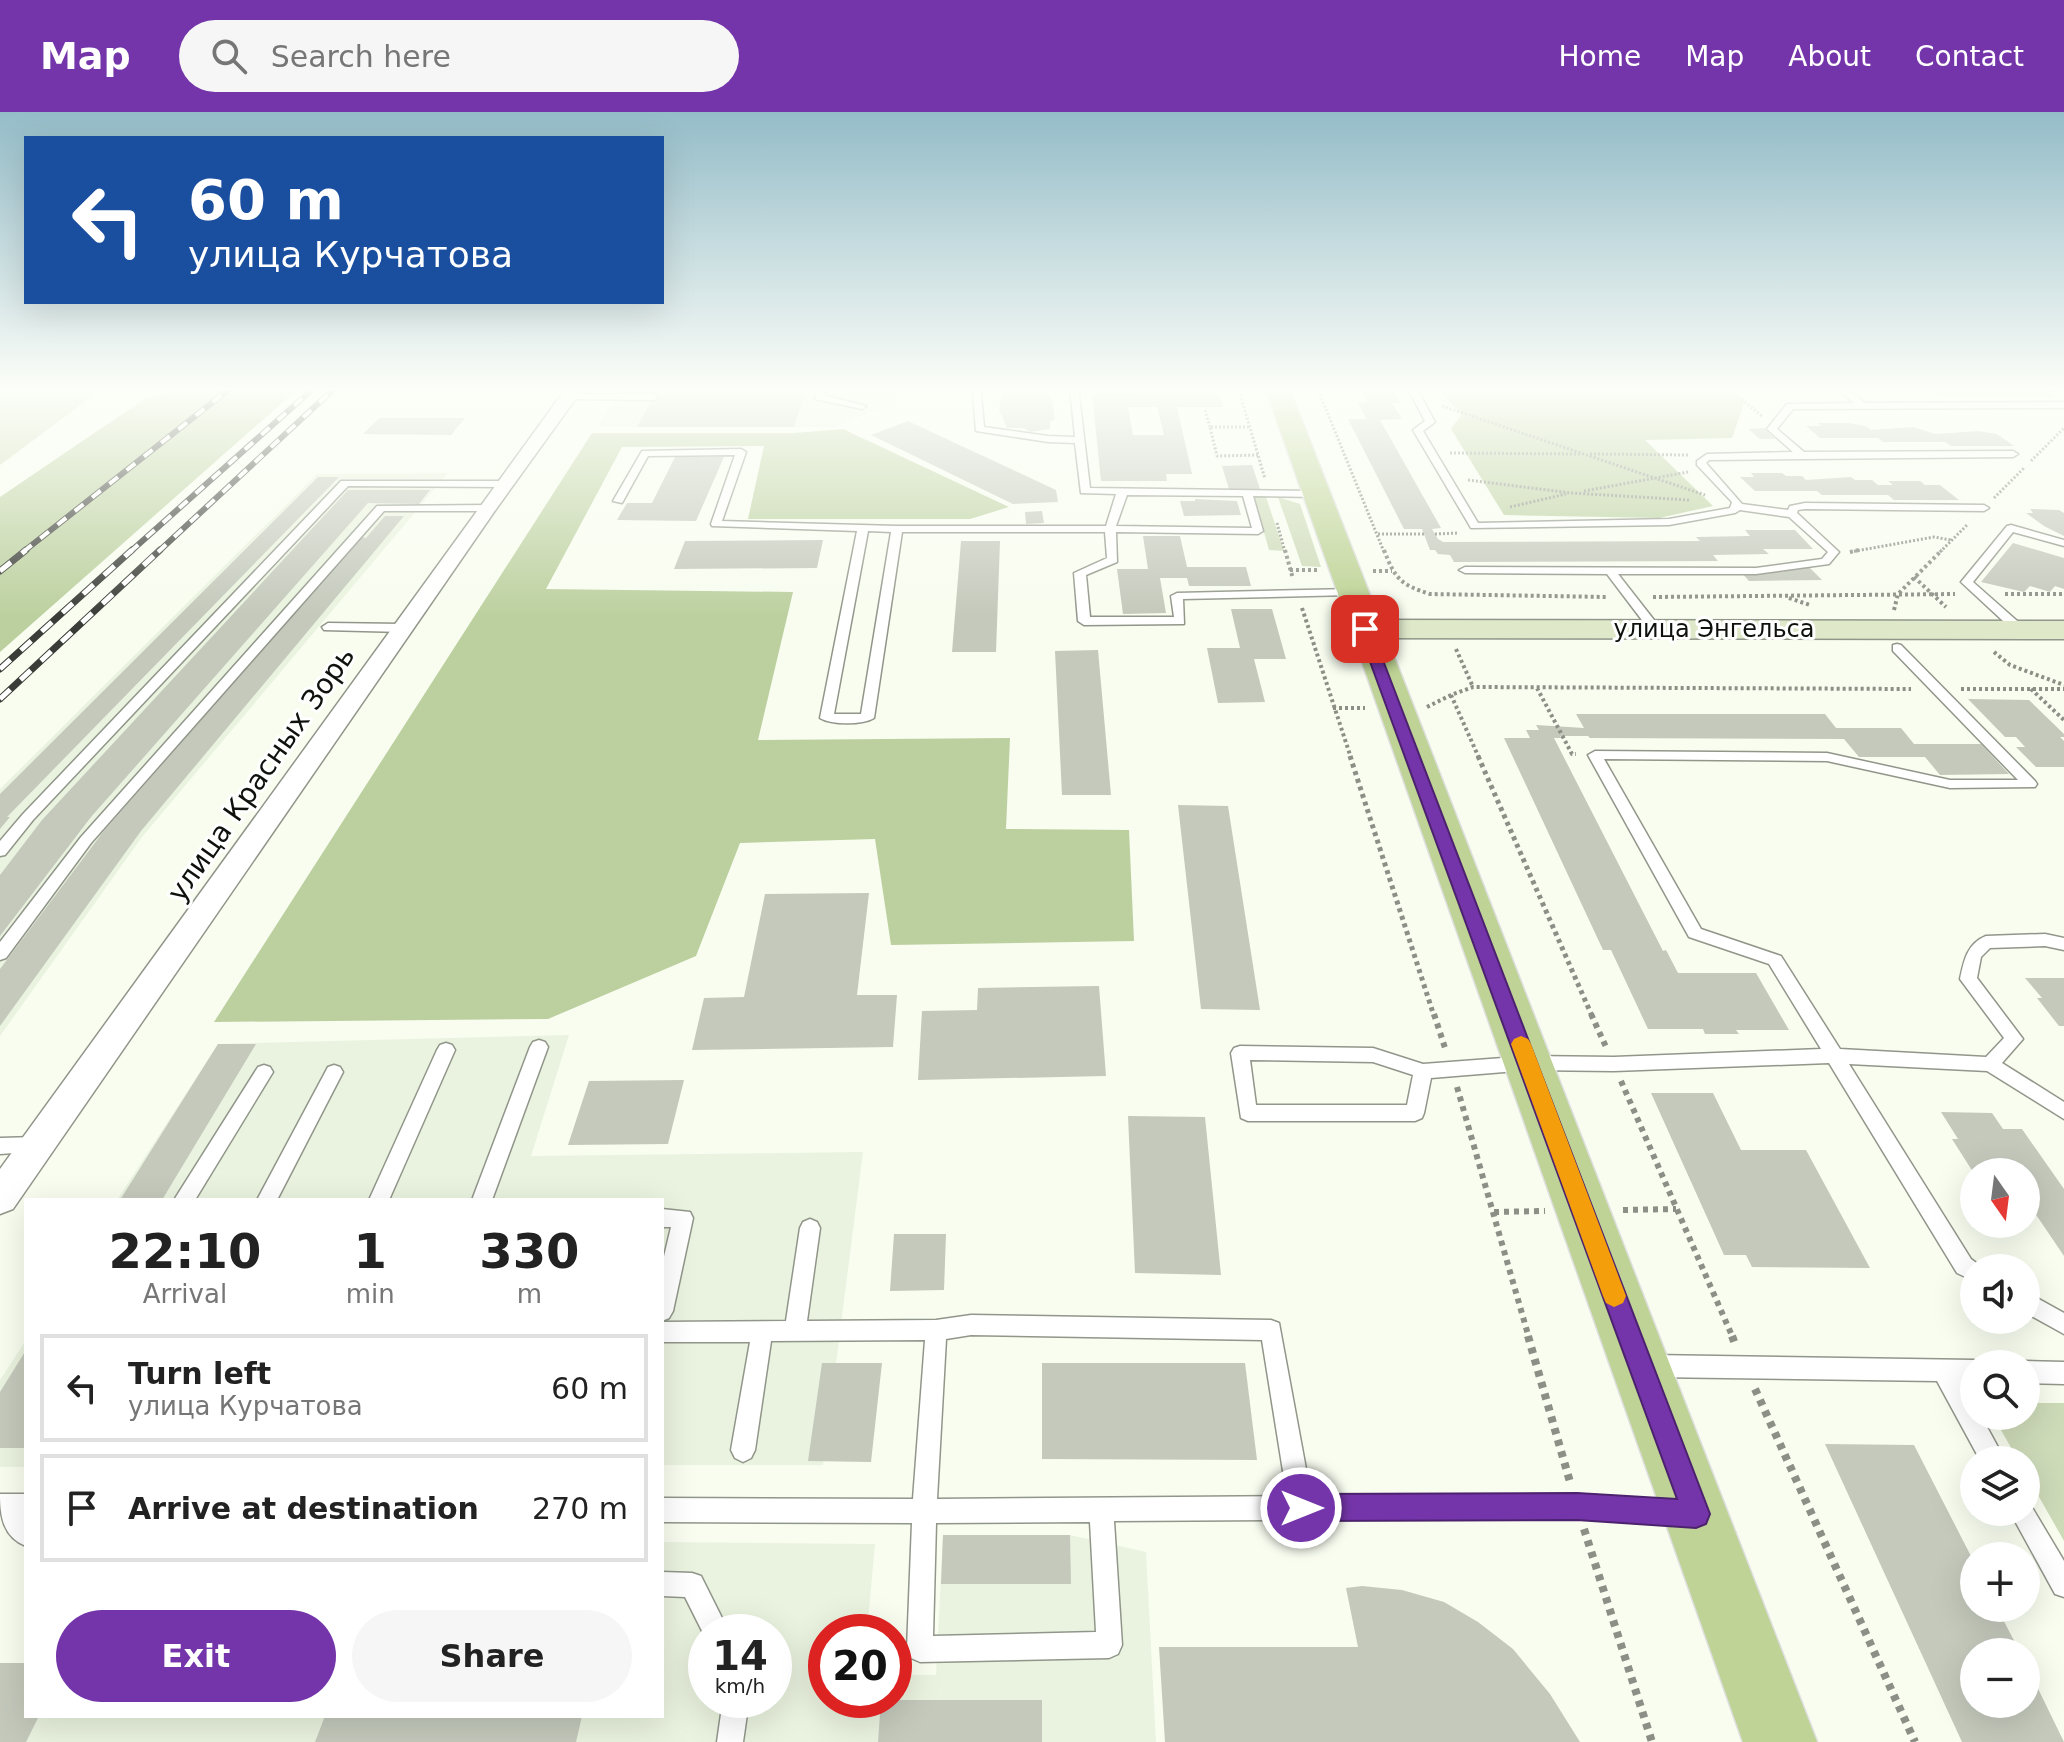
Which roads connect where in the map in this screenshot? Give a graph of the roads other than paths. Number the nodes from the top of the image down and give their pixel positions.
1 (519, 463) edge
2 (639, 463) edge
3 (737, 463) edge
4 (1083, 463) edge
5 (1305, 463) edge
6 (1437, 463) edge
7 (1705, 463) edge
8 (504, 484) junction
9 (1123, 490) junction
10 (1247, 494) junction
11 (1317, 494) junction
12 (618, 501) dead end
13 (1731, 504) junction
14 (487, 508) junction
15 (1984, 508) road end
16 (1792, 514) junction
17 (863, 529) junction
18 (897, 529) junction
19 (1110, 529) junction
20 (2064, 543) edge
21 (1465, 570) dead end
22 (1610, 571) junction
23 (1361, 582) junction
24 (328, 627) dead end
25 (403, 628) junction
26 (1655, 629) junction
27 (2020, 630) junction
28 (2064, 630) edge
29 (1894, 635) junction
30 (1368, 639) junction
31 (2064, 648) edge
32 (0, 851) edge
33 (2064, 944) edge
34 (0, 954) edge
35 (539, 1047) dead end
36 (446, 1050) dead end
37 (1833, 1056) junction
38 (1528, 1063) junction
39 (1990, 1064) junction
40 (1423, 1071) junction
41 (264, 1072) dead end
42 (334, 1072) dead end
43 (2064, 1111) edge
44 (37, 1145) junction
45 (0, 1146) edge
46 (0, 1198) edge
47 (185, 1198) edge
48 (268, 1198) edge
49 (380, 1198) edge
50 (483, 1198) edge
51 (664, 1218) edge
52 (810, 1228) dead end
53 (1960, 1260) edge
54 (664, 1302) edge
55 (2040, 1310) edge
56 (2064, 1324) edge
57 (936, 1330) junction
58 (762, 1331) junction
59 (795, 1331) junction
60 (664, 1332) edge
61 (1641, 1366) junction
62 (1943, 1370) junction
63 (1960, 1371) edge
64 (2040, 1372) edge
65 (2064, 1373) edge
66 (1985, 1446) edge
67 (743, 1450) dead end
68 (10, 1506) edge
69 (1301, 1508) junction
70 (1101, 1509) junction
71 (664, 1510) edge
72 (924, 1511) junction
73 (1696, 1514) junction
74 (2030, 1526) edge
75 (24, 1530) edge
76 (664, 1584) edge
77 (2064, 1585) edge
78 (707, 1614) edge
79 (733, 1718) edge
80 (730, 1742) edge
81 (1780, 1742) edge

1 - 8 street, улица Красных Зорь
2 - 12 lane
3 - 17 lane
4 - 9 lane
5 - 11 main road
6 - 13 lane
7 - 13 lane
8 - 14 street, улица Красных Зорь
8 - 32 lane
9 - 10 lane
9 - 19 lane
10 - 11 lane
10 - 19 lane
11 - 23 main road
13 - 16 lane
14 - 25 street, улица Красных Зорь
14 - 34 lane
15 - 16 lane
16 - 22 lane
17 - 18 lane
17 - 18 lane
18 - 19 lane
19 - 23 lane
20 - 27 lane
21 - 22 lane
22 - 26 lane
23 - 30 main road
24 - 25 lane
25 - 44 street, улица Красных Зорь
26 - 27 main road, улица Энгельса
26 - 30 main road, улица Энгельса
27 - 28 main road, улица Энгельса
29 - 30 main road, улица Энгельса
29 - 31 main road, улица Энгельса
29 - 37 lane
30 - 38 main road
33 - 39 lane
35 - 50 lane
36 - 49 lane
37 - 38 lane
37 - 39 lane
37 - 53 lane
38 - 40 lane
38 - 61 main road
39 - 43 lane
40 - 40 lane
41 - 47 lane
42 - 48 lane
44 - 45 lane
44 - 46 street, улица Красных Зорь
51 - 54 lane
52 - 59 lane
55 - 56 lane
57 - 59 lane
57 - 69 lane
57 - 72 lane
58 - 59 lane
58 - 60 lane
58 - 67 lane
61 - 62 lane
61 - 73 main road
62 - 63 lane
62 - 66 lane
64 - 65 lane
68 - 75 lane
69 - 70 lane
69 - 73 lane
70 - 72 lane
70 - 72 lane
71 - 72 lane
73 - 81 main road
74 - 77 lane
76 - 78 lane
79 - 80 lane

